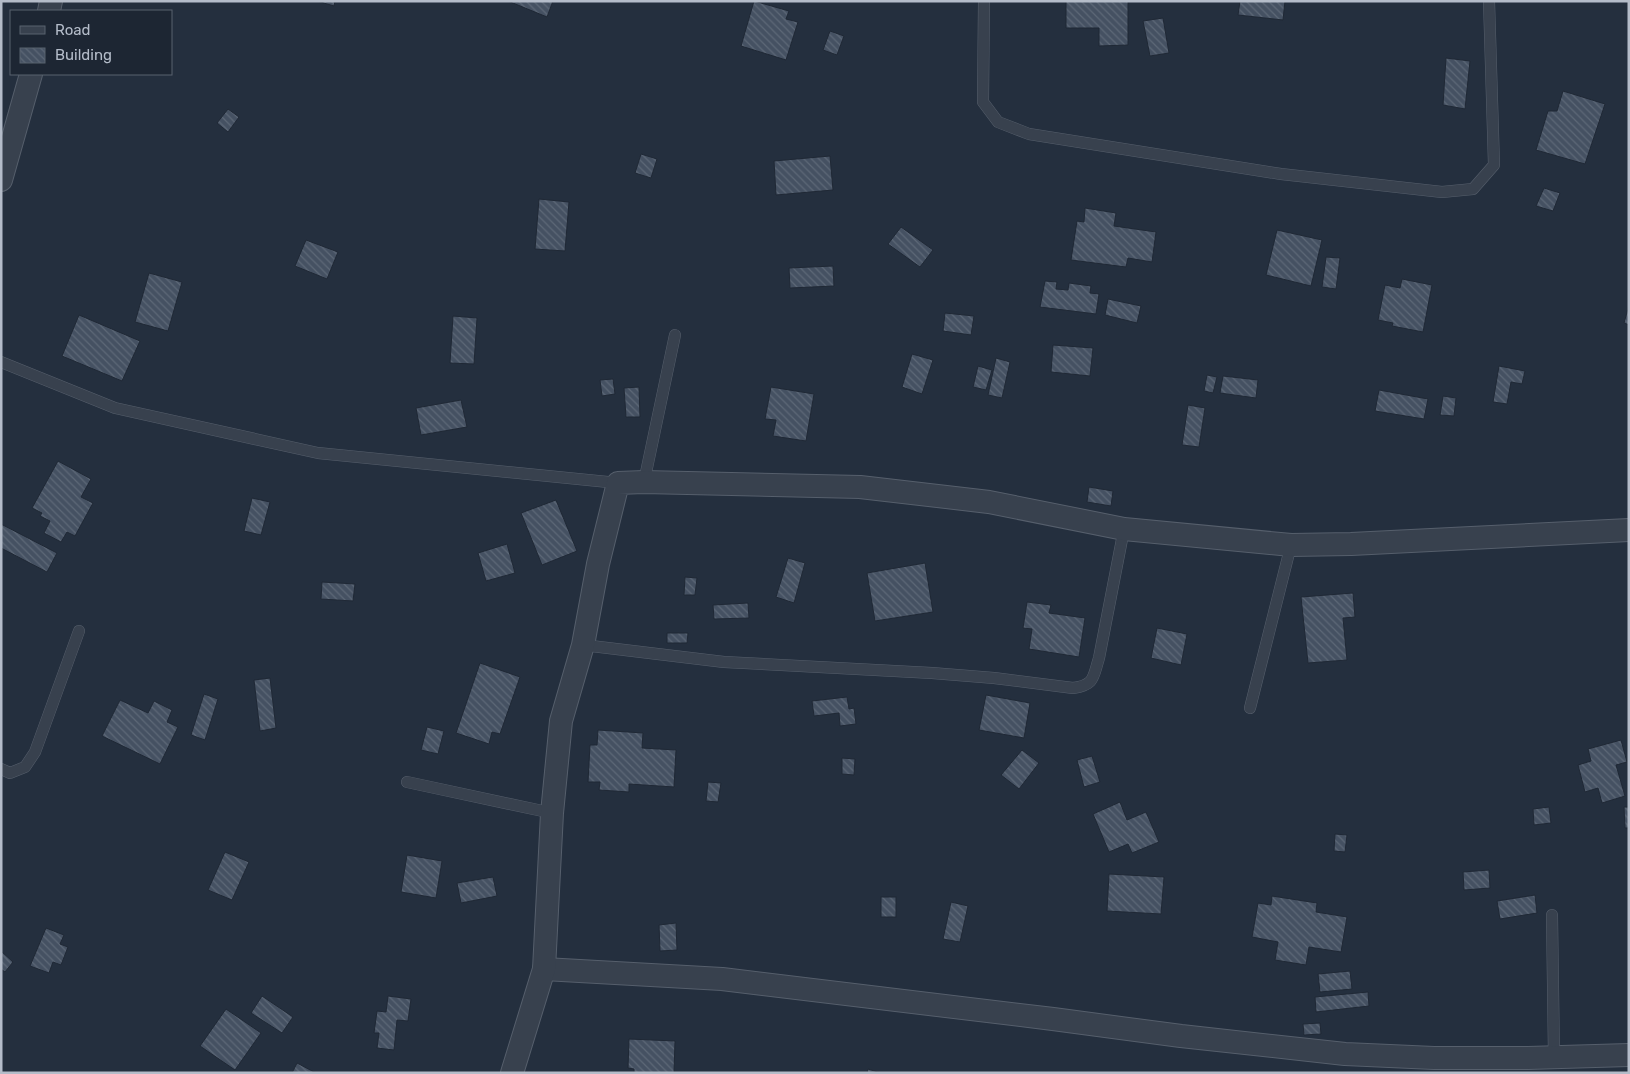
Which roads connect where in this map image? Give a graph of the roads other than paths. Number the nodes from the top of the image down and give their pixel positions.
1 (984, 1) edge
2 (1489, 1) edge
3 (31, 75) edge
4 (1, 180) edge
5 (676, 335) dead end
6 (1, 362) edge
7 (644, 482) junction
8 (618, 483) junction
9 (1124, 529) junction
10 (1629, 530) edge
11 (1291, 545) junction
12 (79, 631) dead end
13 (583, 645) junction
14 (1250, 708) dead end
15 (1, 769) edge
16 (407, 782) dead end
17 (552, 813) junction
18 (1552, 915) dead end
19 (544, 969) junction
20 (1629, 1055) edge
21 (1554, 1057) junction
22 (1528, 1065) edge
23 (512, 1073) edge

1 - 2 lane
3 - 4 street
5 - 7 lane
6 - 8 lane
7 - 8 street
7 - 9 street
8 - 13 street
9 - 11 street
9 - 13 lane
10 - 11 street
11 - 14 lane
12 - 15 lane
13 - 17 street
16 - 17 lane
17 - 19 street
18 - 21 lane
19 - 22 street
19 - 23 street
20 - 21 street
21 - 22 street

